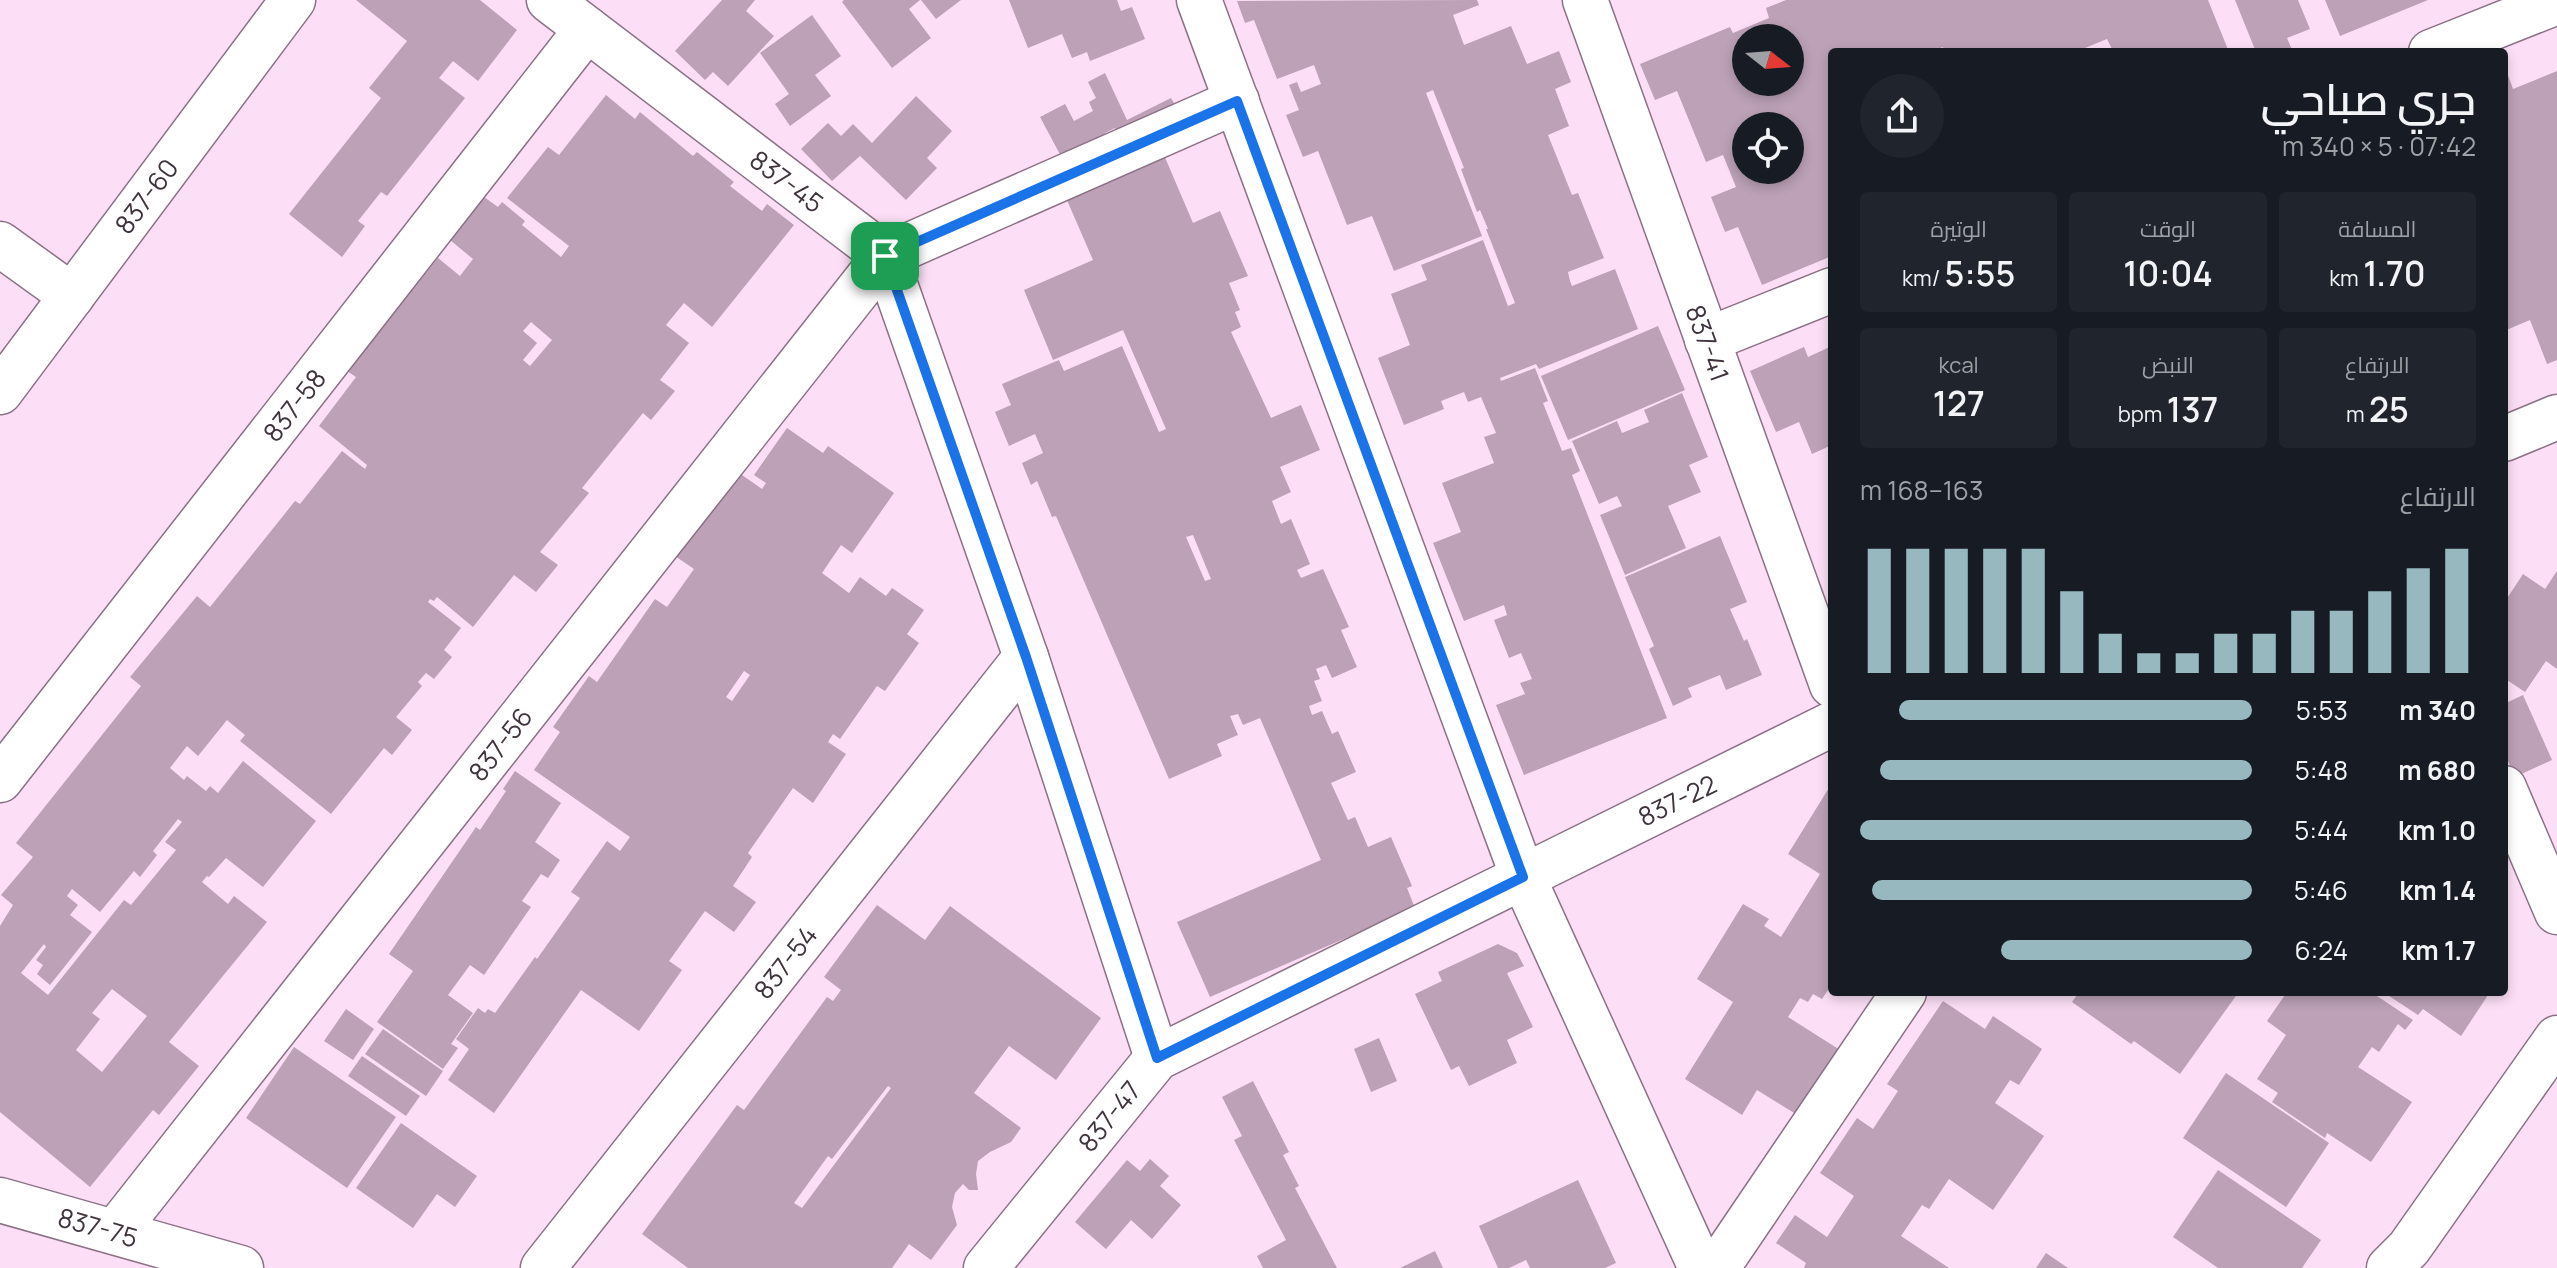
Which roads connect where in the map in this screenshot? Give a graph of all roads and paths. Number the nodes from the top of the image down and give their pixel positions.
1 (549, 0) edge
2 (1199, 0) edge
3 (1585, 0) edge
4 (287, 2) edge
5 (2557, 2) edge
6 (587, 29) junction
7 (2441, 48) edge
8 (1237, 101) junction
9 (0, 244) edge
10 (885, 256) junction
11 (1828, 292) edge
12 (72, 296) junction
13 (1707, 340) junction
14 (0, 392) edge
15 (2557, 417) edge
16 (2508, 437) edge
17 (1026, 657) junction
18 (1828, 674) edge
19 (1828, 726) edge
20 (0, 780) edge
21 (2508, 797) edge
22 (1523, 877) junction
23 (2557, 912) edge
24 (1901, 996) edge
25 (2556, 1042) edge
26 (1157, 1058) junction
27 (0, 1200) edge
28 (115, 1232) junction
29 (241, 1268) edge
30 (543, 1268) edge
31 (986, 1268) edge
32 (1701, 1268) edge
33 (1717, 1268) edge
34 (2389, 1268) edge

1 - 6 street, 837-45
2 - 8 street
3 - 13 street, 837-41
4 - 12 street, 837-60
5 - 7 street
6 - 10 street, 837-45
6 - 20 street, 837-58
8 - 10 street
8 - 22 street
9 - 12 street
10 - 17 street
10 - 28 street, 837-56
11 - 13 street
12 - 14 street, 837-60
13 - 18 street, 837-41
15 - 16 street
17 - 26 street
17 - 30 street, 837-54
19 - 22 street, 837-22
21 - 23 street
22 - 26 street, 837-47
22 - 32 street
24 - 33 street
25 - 34 street
26 - 31 street, 837-47
27 - 28 street, 837-75
28 - 29 street, 837-75

